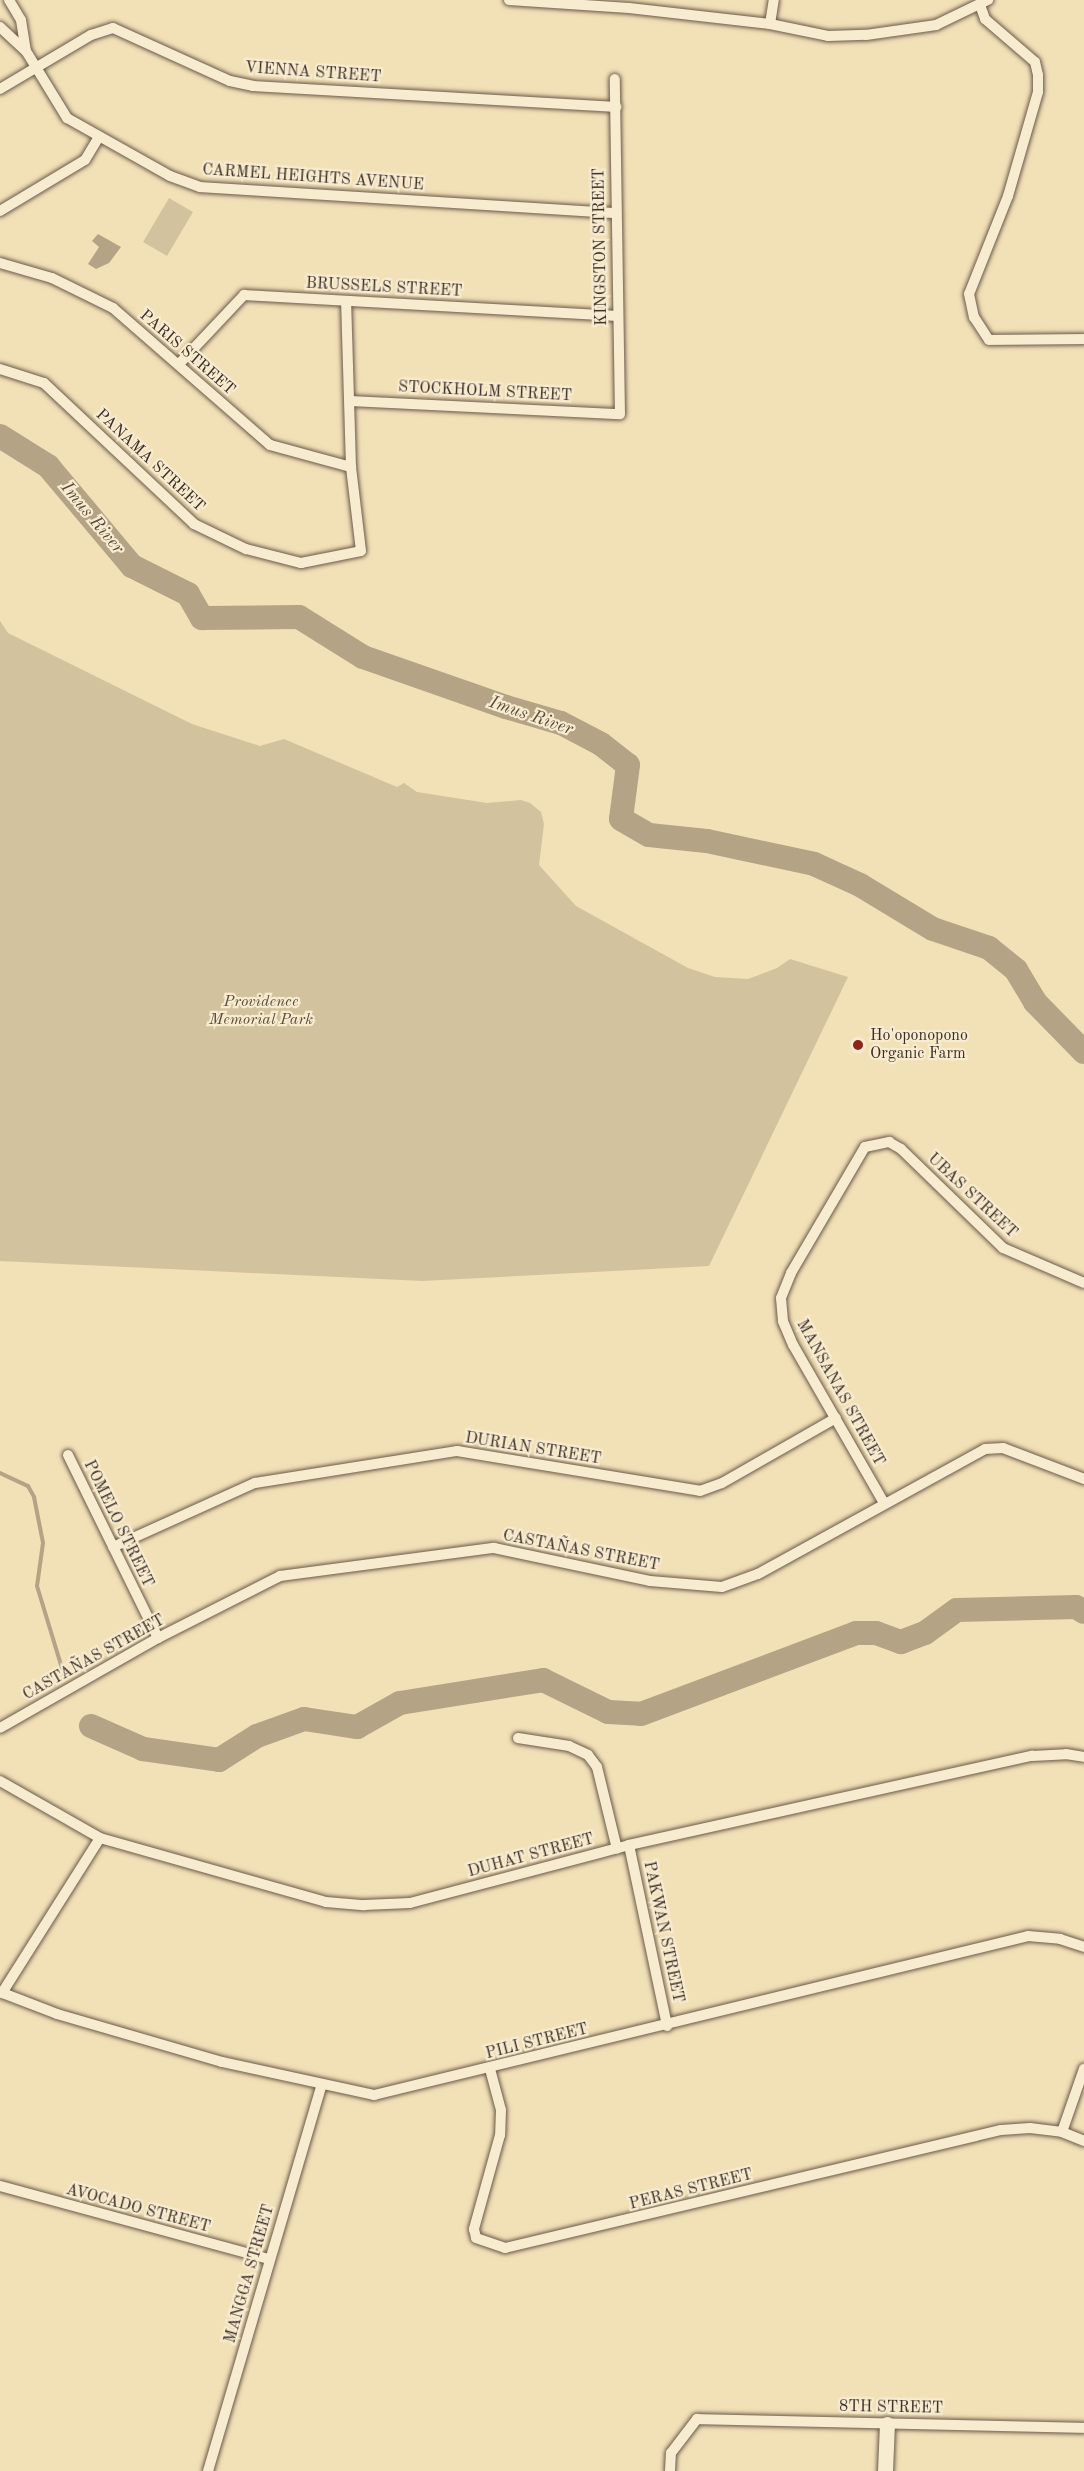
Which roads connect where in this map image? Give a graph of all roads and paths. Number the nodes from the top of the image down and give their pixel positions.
1 (9, 0) edge
2 (509, 0) edge
3 (774, 0) edge
4 (984, 3) edge
5 (770, 24) junction
6 (0, 27) edge
7 (27, 51) junction
8 (36, 68) junction
9 (615, 79) dead end
10 (0, 89) edge
11 (615, 107) junction
12 (98, 138) junction
13 (0, 212) edge
14 (616, 213) junction
15 (0, 264) edge
16 (346, 301) junction
17 (617, 316) junction
18 (1084, 339) edge
19 (179, 364) junction
20 (0, 369) edge
21 (350, 401) junction
22 (620, 414) joint
23 (351, 467) junction
24 (876, 1142) joint
25 (1084, 1283) edge
26 (836, 1418) junction
27 (68, 1455) dead end
28 (1084, 1479) edge
29 (884, 1503) junction
30 (113, 1547) junction
31 (158, 1638) junction
32 (0, 1728) edge
33 (518, 1738) dead end
34 (1084, 1757) edge
35 (0, 1781) edge
36 (100, 1838) junction
37 (629, 1845) junction
38 (616, 1849) junction
39 (1084, 1947) edge
40 (1, 1992) edge
41 (667, 2026) junction
42 (490, 2069) junction
43 (1084, 2069) edge
44 (321, 2086) junction
45 (1062, 2132) junction
46 (1084, 2141) edge
47 (0, 2186) edge
48 (270, 2259) junction
49 (887, 2424) junction
50 (1084, 2428) edge
51 (208, 2471) edge
52 (669, 2471) edge
53 (885, 2471) edge

1 - 7 street, CARMEL HEIGHTS AVENUE
2 - 5 street
3 - 5 street
4 - 5 street
4 - 18 street
6 - 7 street, CARMEL HEIGHTS AVENUE
7 - 8 street, CARMEL HEIGHTS AVENUE
8 - 10 street, VIENNA STREET
8 - 11 street, VIENNA STREET
8 - 12 street, CARMEL HEIGHTS AVENUE
9 - 11 street, KINGSTON STREET
11 - 14 street, KINGSTON STREET
12 - 13 street
12 - 14 street, CARMEL HEIGHTS AVENUE
14 - 17 street, KINGSTON STREET
15 - 19 street, PARIS STREET
16 - 17 street, BRUSSELS STREET
16 - 19 street, BRUSSELS STREET
16 - 21 street
17 - 22 street, KINGSTON STREET
19 - 23 street, PARIS STREET
20 - 23 street, PANAMA STREET
21 - 22 street, STOCKHOLM STREET
21 - 23 street
24 - 25 street, UBAS STREET
24 - 26 street, MANSANAS STREET
26 - 29 street, MANSANAS STREET
26 - 30 street, DURIAN STREET
27 - 30 street, POMELO STREET
28 - 29 street, CASTAÑAS STREET
29 - 31 street, CASTAÑAS STREET
30 - 31 street, POMELO STREET
31 - 32 street, CASTAÑAS STREET
33 - 38 street
34 - 37 street, DUHAT STREET
35 - 36 street, DUHAT STREET
36 - 38 street, DUHAT STREET
36 - 40 street
37 - 38 street, DUHAT STREET
37 - 41 street, PAKWAN STREET
39 - 41 street, PILI STREET
40 - 44 street, PILI STREET
41 - 42 street, PILI STREET
42 - 44 street, PILI STREET
42 - 45 street, PERAS STREET
43 - 45 street
44 - 48 street, MANGGA STREET
45 - 46 street, PERAS STREET
47 - 48 street, AVOCADO STREET
48 - 51 street, MANGGA STREET
49 - 50 street, 8TH STREET
49 - 52 street, 8TH STREET
49 - 53 street

